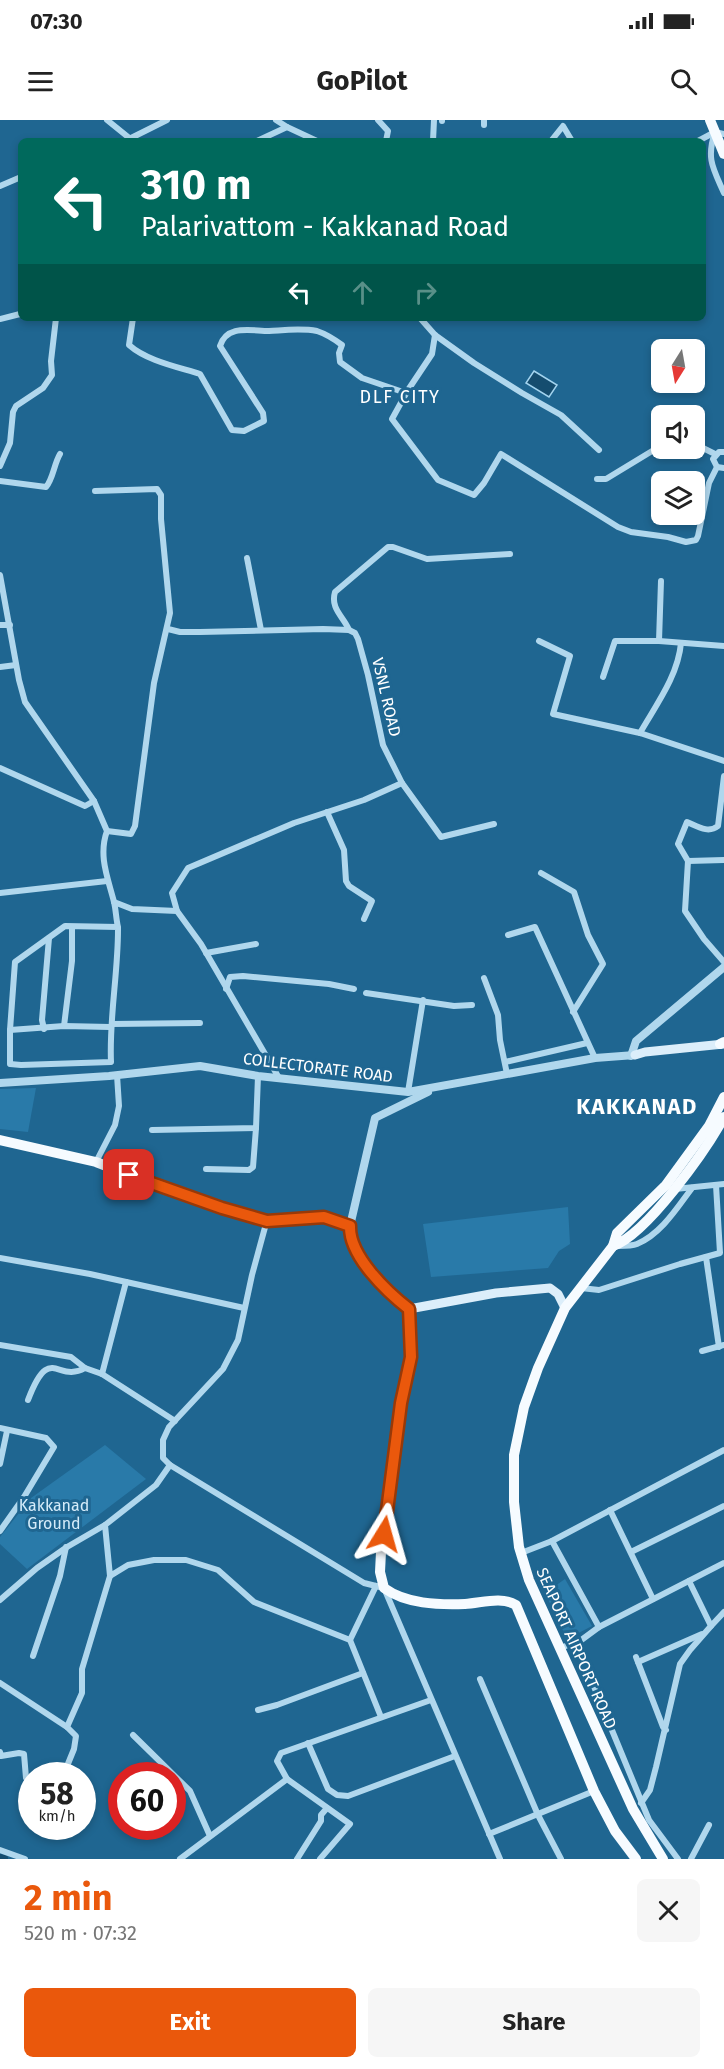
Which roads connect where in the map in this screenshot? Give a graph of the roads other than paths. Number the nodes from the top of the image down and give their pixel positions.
1 (106, 120) edge
2 (167, 120) edge
3 (276, 120) edge
4 (378, 120) edge
5 (434, 120) edge
6 (710, 120) edge
7 (718, 120) edge
8 (287, 127) junction
9 (720, 133) edge
10 (129, 138) edge
11 (136, 138) edge
12 (263, 138) edge
13 (311, 138) edge
14 (387, 138) edge
15 (433, 138) edge
16 (553, 138) edge
17 (570, 138) edge
18 (724, 154) edge
19 (18, 178) edge
20 (0, 186) edge
21 (724, 193) edge
22 (18, 314) edge
23 (0, 319) edge
24 (56, 321) edge
25 (133, 321) edge
26 (423, 321) edge
27 (435, 335) junction
28 (406, 393) junction
29 (705, 449) edge
30 (600, 450) dead end
31 (651, 452) edge
32 (724, 452) edge
33 (60, 454) dead end
34 (715, 454) junction
35 (0, 466) edge
36 (720, 467) edge
37 (597, 479) dead end
38 (0, 481) edge
39 (95, 491) dead end
40 (510, 554) dead end
41 (247, 558) dead end
42 (0, 575) edge
43 (661, 581) dead end
44 (0, 625) edge
45 (10, 625) junction
46 (168, 629) junction
47 (261, 630) junction
48 (350, 630) junction
49 (539, 641) dead end
50 (659, 641) junction
51 (681, 643) junction
52 (724, 646) edge
53 (16, 665) junction
54 (0, 667) edge
55 (603, 677) dead end
56 (640, 733) junction
57 (724, 761) edge
58 (0, 768) edge
59 (724, 776) edge
60 (402, 783) junction
61 (94, 801) junction
62 (327, 812) junction
63 (494, 824) dead end
64 (107, 831) junction
65 (724, 860) edge
66 (688, 861) junction
67 (542, 873) dead end
68 (107, 880) junction
69 (0, 893) edge
70 (114, 902) junction
71 (177, 911) junction
72 (364, 918) dead end
73 (72, 927) junction
74 (118, 927) junction
75 (508, 935) dead end
76 (49, 938) junction
77 (256, 944) dead end
78 (206, 953) junction
79 (724, 964) edge
80 (484, 978) dead end
81 (226, 989) junction
82 (354, 989) dead end
83 (366, 993) dead end
84 (423, 1000) junction
85 (472, 1005) dead end
86 (573, 1012) junction
87 (200, 1023) dead end
88 (111, 1025) junction
89 (64, 1026) junction
90 (44, 1029) junction
91 (10, 1030) junction
92 (587, 1043) junction
93 (723, 1045) edge
94 (632, 1054) junction
95 (595, 1058) junction
96 (505, 1062) junction
97 (507, 1074) junction
98 (117, 1075) junction
99 (258, 1076) junction
100 (279, 1078) junction
101 (0, 1083) edge
102 (434, 1089) junction
103 (408, 1092) junction
104 (724, 1097) edge
105 (724, 1117) edge
106 (256, 1128) junction
107 (152, 1130) dead end
108 (0, 1140) edge
109 (96, 1162) junction
110 (206, 1169) dead end
111 (724, 1184) edge
112 (716, 1185) junction
113 (692, 1188) junction
114 (675, 1189) junction
115 (267, 1221) junction
116 (350, 1226) junction
117 (613, 1246) junction
118 (706, 1257) junction
119 (0, 1258) edge
120 (126, 1282) junction
121 (581, 1288) junction
122 (244, 1308) junction
123 (565, 1308) junction
124 (409, 1309) junction
125 (0, 1345) edge
126 (722, 1346) edge
127 (702, 1351) dead end
128 (85, 1368) junction
129 (102, 1374) junction
130 (28, 1400) dead end
131 (175, 1421) junction
132 (0, 1428) edge
133 (7, 1431) junction
134 (724, 1450) edge
135 (0, 1464) edge
136 (170, 1465) junction
137 (724, 1506) edge
138 (610, 1510) junction
139 (105, 1525) junction
140 (0, 1531) edge
141 (552, 1541) junction
142 (67, 1547) junction
143 (632, 1552) junction
144 (521, 1553) junction
145 (724, 1563) edge
146 (110, 1576) junction
147 (689, 1581) junction
148 (380, 1587) junction
149 (0, 1599) edge
150 (652, 1599) junction
151 (724, 1612) edge
152 (711, 1626) junction
153 (599, 1627) junction
154 (705, 1633) junction
155 (350, 1640) junction
156 (573, 1643) junction
157 (560, 1648) junction
158 (33, 1656) dead end
159 (540, 1657) junction
160 (363, 1673) junction
161 (480, 1680) dead end
162 (0, 1683) edge
163 (431, 1700) junction
164 (258, 1710) dead end
165 (381, 1717) junction
166 (67, 1727) junction
167 (666, 1730) junction
168 (133, 1735) dead end
169 (308, 1743) junction
170 (0, 1752) edge
171 (455, 1756) junction
172 (25, 1762) edge
173 (69, 1762) edge
174 (287, 1779) junction
175 (594, 1791) junction
176 (641, 1803) junction
177 (327, 1808) junction
178 (538, 1815) junction
179 (710, 1825) dead end
180 (489, 1834) junction
181 (210, 1836) junction
182 (0, 1850) edge
183 (26, 1859) edge
184 (180, 1859) edge
185 (297, 1859) edge
186 (320, 1859) edge
187 (500, 1859) edge
188 (561, 1859) edge
189 (636, 1859) edge
190 (663, 1859) edge
191 (678, 1859) edge
192 (691, 1859) edge

1 - 10 street
2 - 11 street
3 - 8 street
4 - 14 street
5 - 15 street
6 - 9 main road
7 - 9 main road
8 - 12 street
8 - 13 street
9 - 18 main road
9 - 21 street
16 - 17 street
19 - 20 street
22 - 23 street
24 - 35 street
25 - 28 street
26 - 27 street
27 - 28 street
27 - 30 street
28 - 36 street
29 - 34 street
31 - 37 street
32 - 34 street
33 - 38 street
34 - 36 street
39 - 46 street
40 - 48 street, VSNL ROAD
41 - 47 street
42 - 45 street
43 - 50 street
44 - 45 street
45 - 53 street
46 - 47 street
46 - 64 street
47 - 48 street
48 - 60 street, VSNL ROAD
49 - 56 street
50 - 51 street
50 - 55 street
51 - 52 street
51 - 56 street
53 - 54 street
53 - 61 street
56 - 57 street
58 - 61 street
59 - 66 street
60 - 62 street
60 - 63 street, VSNL ROAD
61 - 64 street
62 - 71 street
62 - 72 street
64 - 68 street
65 - 66 street
66 - 79 street
67 - 86 street
68 - 69 street
68 - 70 street
70 - 71 street
70 - 74 street
71 - 78 street
73 - 74 street
73 - 76 street
73 - 89 street
74 - 88 street
75 - 86 street
76 - 90 street
76 - 91 street
77 - 78 street
78 - 81 street
79 - 94 street
80 - 96 street
81 - 82 street
81 - 100 street
83 - 84 street
84 - 85 street
84 - 103 street
86 - 92 street
87 - 88 street
88 - 89 street
88 - 91 street
89 - 90 street
90 - 91 street
92 - 95 street
92 - 96 street
93 - 94 main road, COLLECTORATE ROAD
94 - 95 street, COLLECTORATE ROAD
95 - 97 street, COLLECTORATE ROAD
96 - 97 street
97 - 102 street, COLLECTORATE ROAD
98 - 99 street, COLLECTORATE ROAD
98 - 101 street, COLLECTORATE ROAD
98 - 109 street
99 - 100 street, COLLECTORATE ROAD
99 - 106 street
100 - 103 street, COLLECTORATE ROAD
102 - 103 street, COLLECTORATE ROAD
102 - 116 street
104 - 117 main road, SEAPORT AIRPORT ROAD
105 - 114 main road, SEAPORT AIRPORT ROAD
106 - 107 street
106 - 110 street
108 - 109 main road
109 - 115 main road
111 - 112 street
112 - 113 street
112 - 118 street
113 - 114 street
113 - 117 street
114 - 117 main road, SEAPORT AIRPORT ROAD
115 - 116 main road
115 - 122 street
116 - 124 main road
117 - 121 main road, SEAPORT AIRPORT ROAD
118 - 121 street
118 - 126 street
119 - 120 street
120 - 122 street
120 - 129 street
121 - 123 main road, SEAPORT AIRPORT ROAD
122 - 131 street
123 - 124 main road
123 - 144 main road, SEAPORT AIRPORT ROAD
124 - 148 main road
125 - 128 street
126 - 127 street
128 - 129 street
128 - 130 street
129 - 131 street
131 - 136 street
132 - 133 street
133 - 135 street
133 - 140 street
134 - 138 street
136 - 139 street
136 - 148 street
137 - 143 street
138 - 141 street
138 - 143 street
139 - 142 street
139 - 146 street
141 - 144 street
141 - 153 street
142 - 149 street
142 - 158 street
143 - 150 street
144 - 157 main road, SEAPORT AIRPORT ROAD
145 - 147 street
146 - 155 street
146 - 166 street
147 - 150 street
147 - 152 street
148 - 155 street
148 - 159 main road
148 - 163 street
150 - 153 street
151 - 152 street
152 - 154 street
153 - 156 street
154 - 167 street
154 - 167 street
155 - 160 street
156 - 157 street
156 - 176 street
157 - 159 main road
157 - 190 main road, SEAPORT AIRPORT ROAD
159 - 175 main road
160 - 164 street
160 - 165 street
161 - 178 street
162 - 166 street
163 - 165 street
163 - 171 street
165 - 169 street
166 - 173 street
167 - 176 street
168 - 181 street
169 - 171 street
169 - 174 street
170 - 172 street
171 - 180 street
174 - 177 street
174 - 181 street
175 - 178 street
175 - 189 main road
176 - 191 street
177 - 185 street
177 - 186 street
178 - 180 street
178 - 188 street
179 - 192 street
180 - 187 street
181 - 184 street
182 - 183 street

